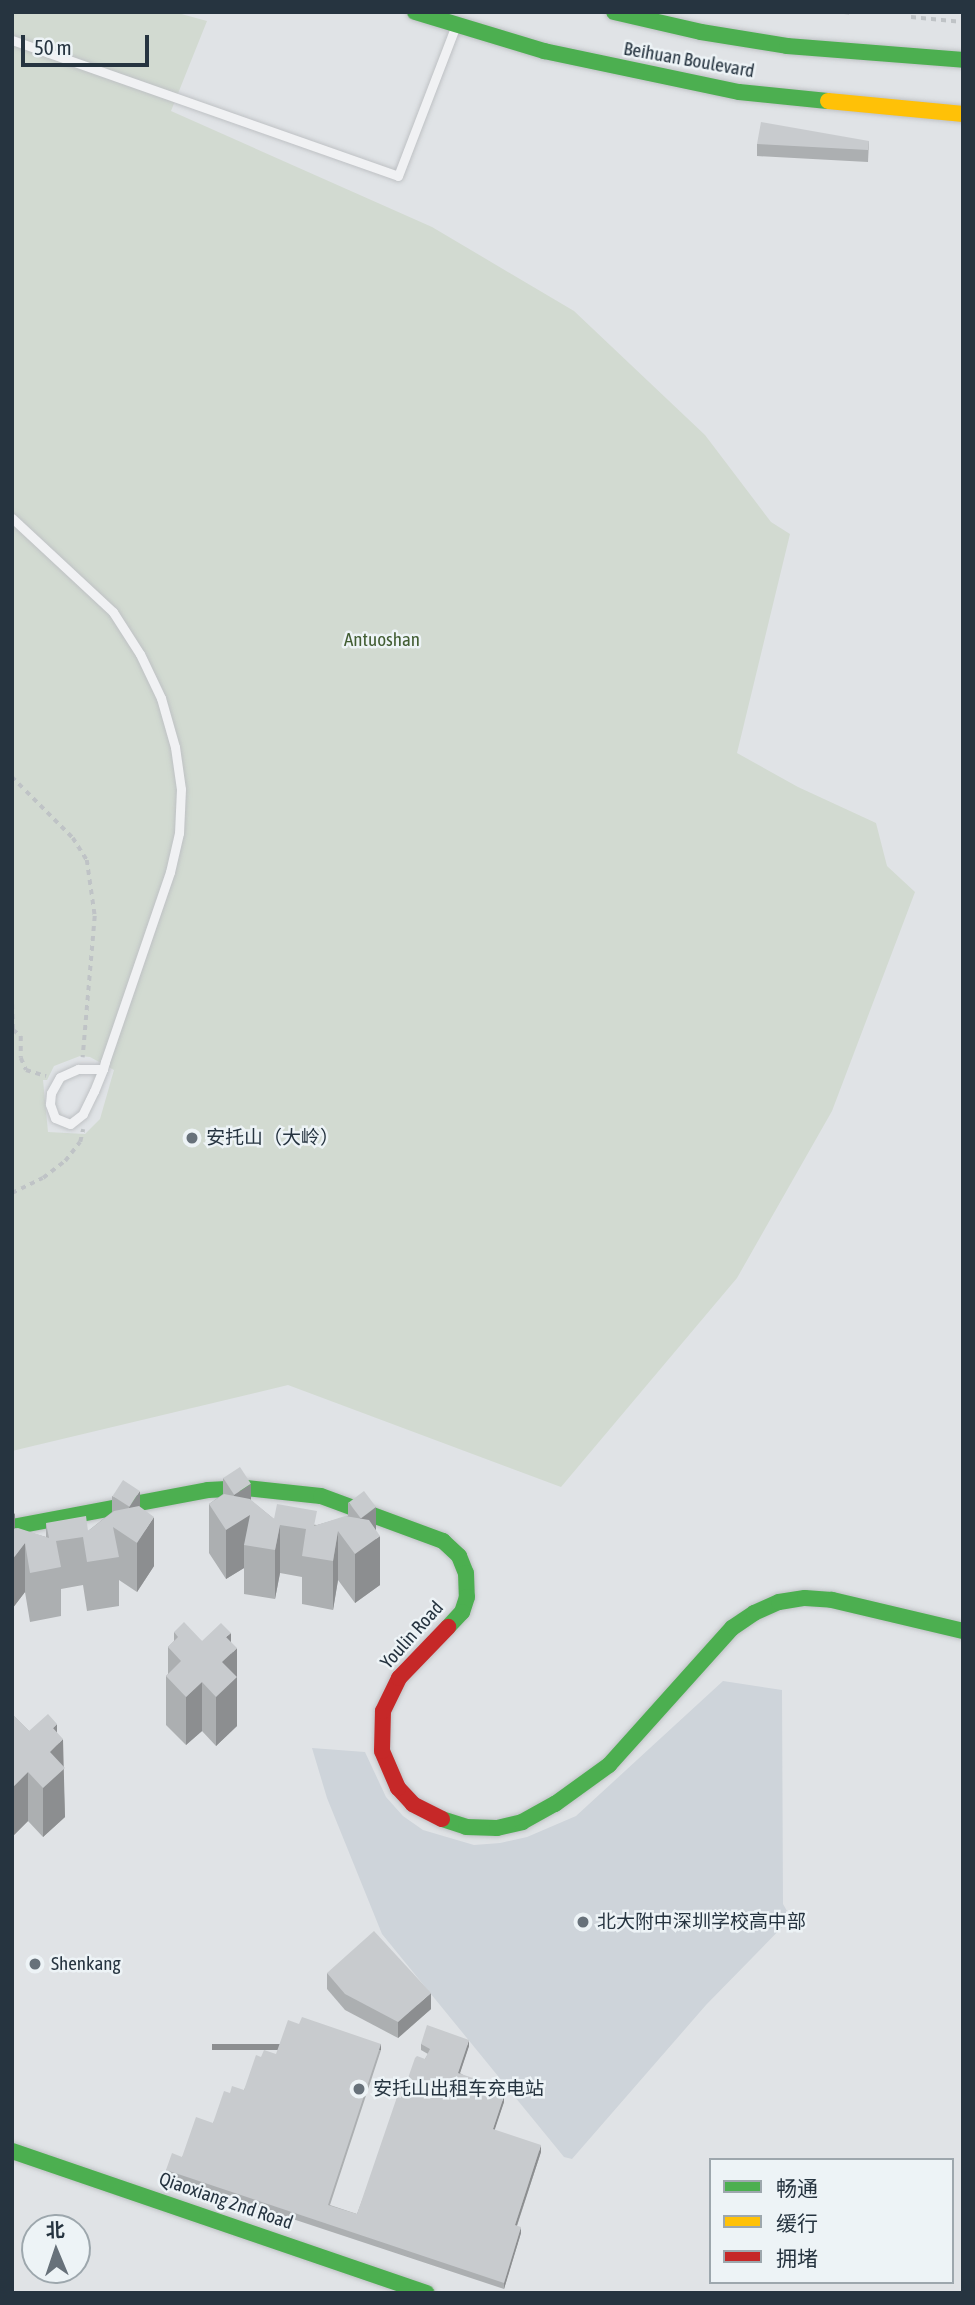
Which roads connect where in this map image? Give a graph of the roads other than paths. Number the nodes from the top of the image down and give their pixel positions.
1 (415, 12) edge
2 (614, 12) edge
3 (676, 12) edge
4 (455, 27) junction
5 (12, 40) edge
6 (788, 46) junction
7 (963, 60) edge
8 (963, 114) edge
9 (12, 518) edge
10 (103, 1069) junction
11 (12, 1527) edge
12 (963, 1631) edge
13 (12, 2151) edge
14 (426, 2293) edge

1 - 4 main road, Beihuan Boulevard
2 - 6 main road, Beihuan Boulevard
3 - 6 main road
4 - 5 lane
4 - 8 main road, Beihuan Boulevard
6 - 7 main road, Beihuan Boulevard
9 - 10 lane
10 - 10 lane
11 - 12 main road, Youlin Road
13 - 14 main road, Qiaoxiang 2nd Road

